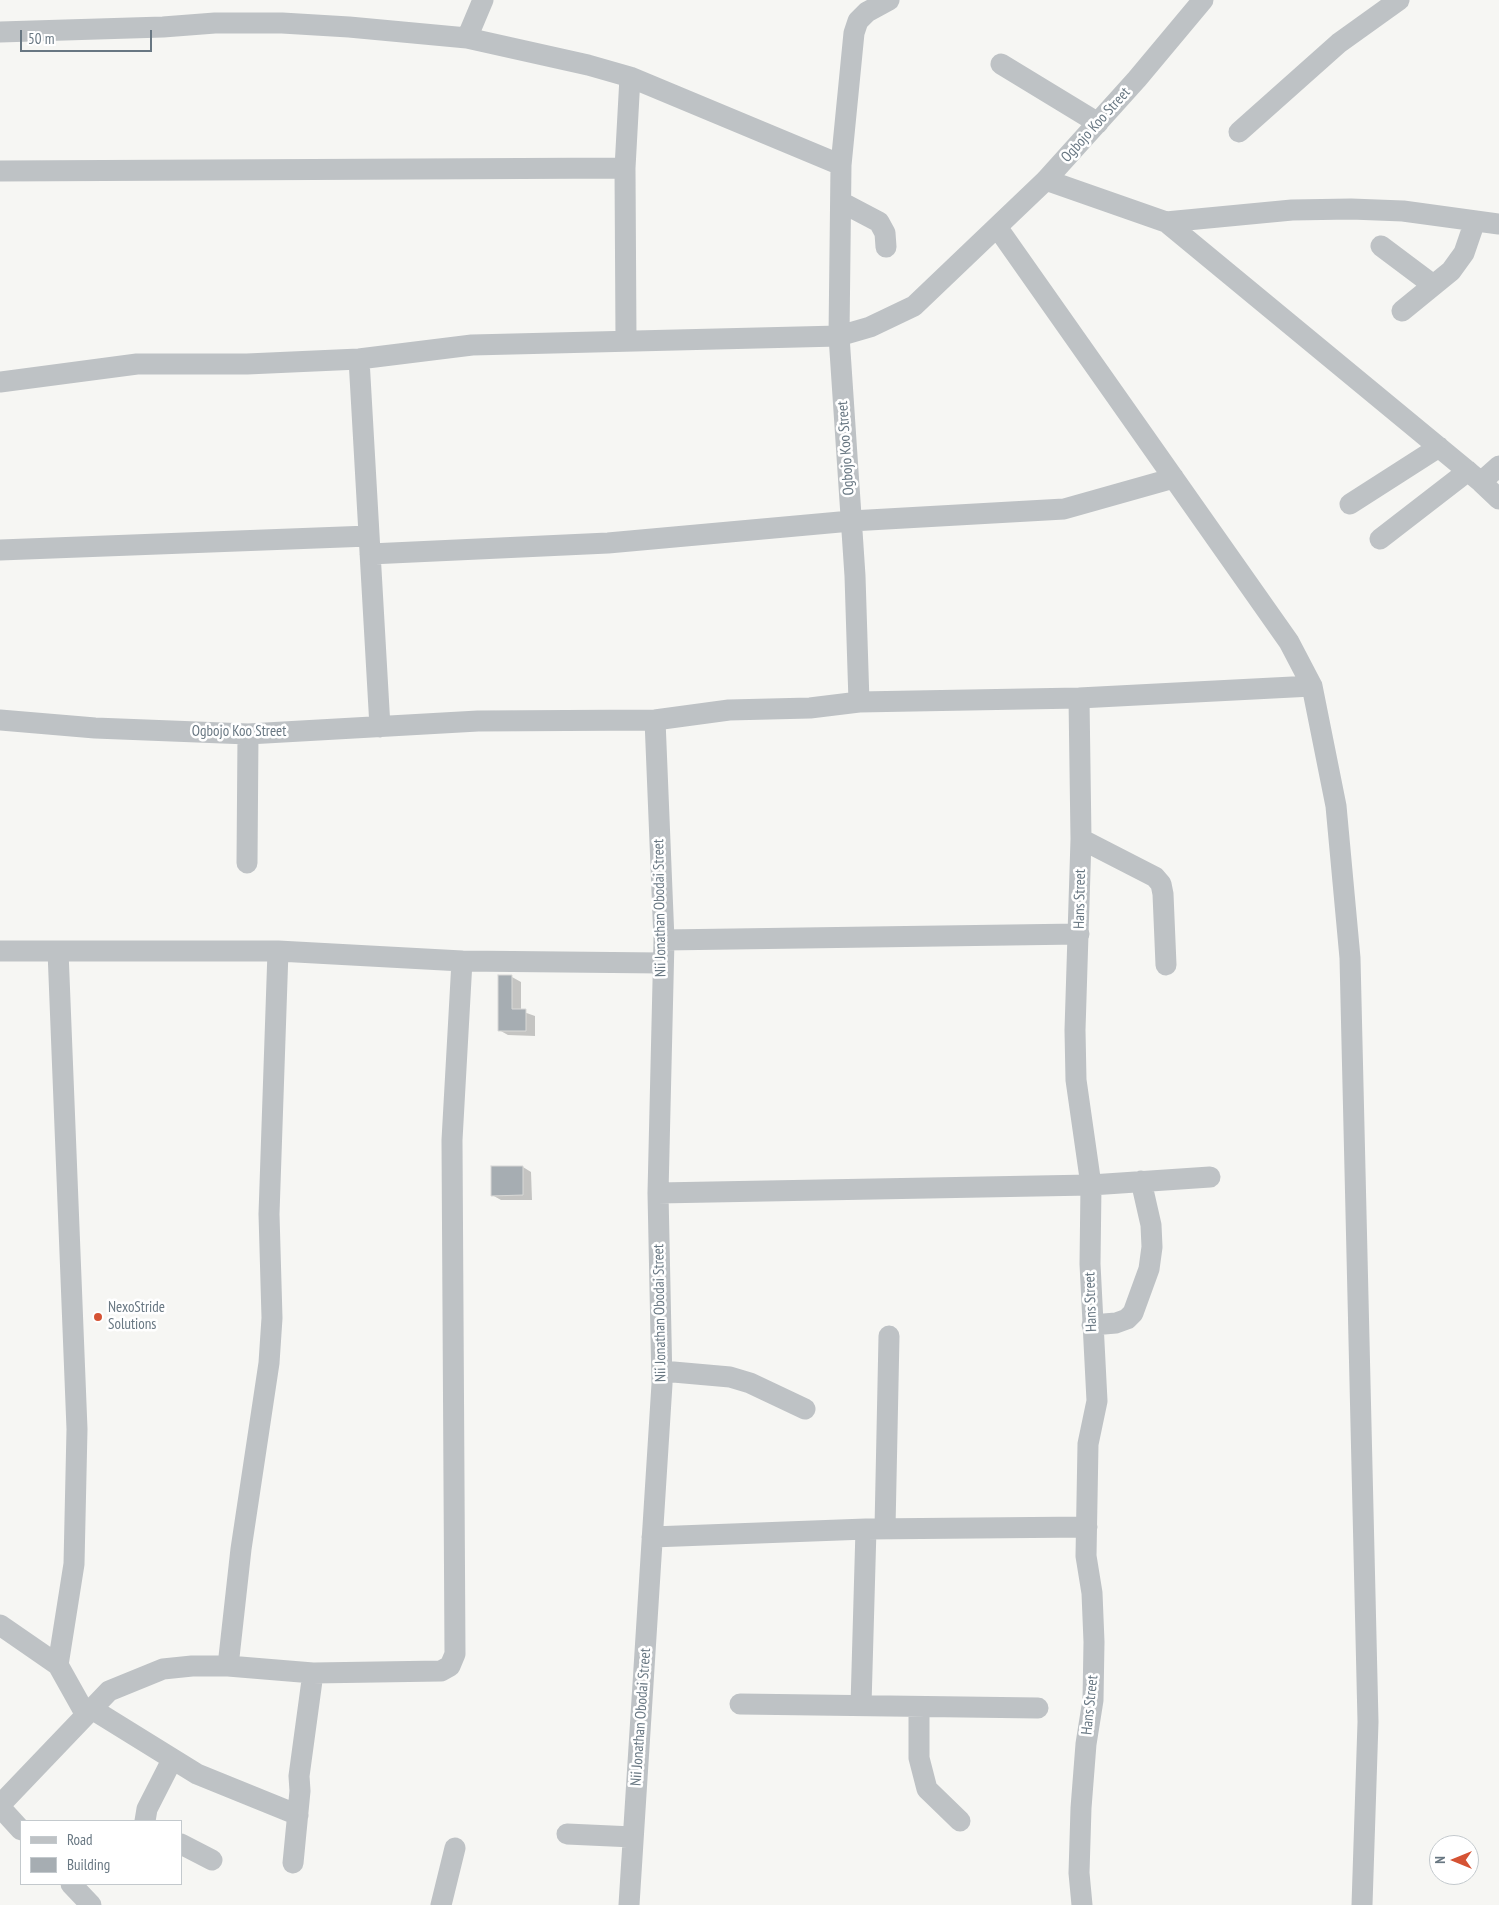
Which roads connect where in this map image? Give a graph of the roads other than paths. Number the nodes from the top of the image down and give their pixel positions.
1 (483, 0) edge
2 (890, 0) edge
3 (1203, 0) edge
4 (1399, 0) edge
5 (0, 32) edge
6 (467, 38) junction
7 (1001, 64) dead end
8 (630, 77) junction
9 (1098, 123) junction
10 (1239, 132) dead end
11 (841, 165) junction
12 (625, 168) junction
13 (0, 171) edge
14 (1046, 180) junction
15 (841, 202) junction
16 (1475, 221) junction
17 (1166, 222) junction
18 (1499, 224) edge
19 (997, 227) junction
20 (1381, 246) dead end
21 (886, 247) dead end
22 (1434, 285) junction
23 (1402, 311) dead end
24 (839, 336) junction
25 (626, 340) junction
26 (359, 359) junction
27 (0, 382) edge
28 (1439, 447) junction
29 (1499, 466) edge
30 (1474, 476) junction
31 (1174, 478) junction
32 (1499, 499) edge
33 (1350, 504) dead end
34 (851, 521) junction
35 (1380, 539) dead end
36 (370, 545) junction
37 (0, 550) edge
38 (1312, 686) junction
39 (1079, 698) junction
40 (859, 702) junction
41 (0, 720) edge
42 (655, 720) junction
43 (380, 727) junction
44 (248, 734) junction
45 (1081, 838) junction
46 (247, 863) dead end
47 (1079, 934) junction
48 (664, 940) junction
49 (0, 951) edge
50 (58, 951) junction
51 (278, 951) junction
52 (462, 961) junction
53 (662, 963) junction
54 (1166, 965) dead end
55 (1210, 1177) dead end
56 (1141, 1181) junction
57 (1091, 1185) junction
58 (658, 1193) junction
59 (1092, 1325) junction
60 (890, 1336) dead end
61 (662, 1371) junction
62 (805, 1409) dead end
63 (1088, 1527) junction
64 (876, 1528) junction
65 (652, 1537) junction
66 (0, 1625) edge
67 (58, 1665) junction
68 (228, 1666) junction
69 (313, 1673) junction
70 (740, 1704) dead end
71 (861, 1705) junction
72 (919, 1707) junction
73 (1038, 1708) dead end
74 (89, 1712) junction
75 (172, 1760) junction
76 (1, 1803) edge
77 (298, 1815) junction
78 (145, 1820) edge
79 (960, 1821) dead end
80 (20, 1829) edge
81 (567, 1834) dead end
82 (633, 1838) junction
83 (182, 1845) edge
84 (455, 1848) dead end
85 (212, 1860) dead end
86 (293, 1863) dead end
87 (72, 1885) edge
88 (91, 1905) edge
89 (441, 1905) edge
90 (629, 1905) edge
91 (1082, 1905) edge
92 (1362, 1905) edge

1 - 6 street
2 - 11 street
3 - 9 street, Ogbojo Koo Street
4 - 10 street
5 - 6 street
6 - 8 street
7 - 9 street
8 - 11 street
8 - 12 street
9 - 14 street, Ogbojo Koo Street
11 - 15 street
12 - 13 street
12 - 25 street
14 - 17 street
14 - 19 street, Ogbojo Koo Street
15 - 21 street
15 - 24 street
16 - 17 street
16 - 18 street
16 - 22 street
17 - 28 street
19 - 24 street, Ogbojo Koo Street
19 - 31 street
20 - 22 street
22 - 23 street
24 - 25 street
24 - 34 street, Ogbojo Koo Street
25 - 26 street
26 - 27 street
26 - 36 street
28 - 30 street
28 - 33 street
29 - 30 street
30 - 32 street
30 - 35 street
31 - 34 street
31 - 38 street
34 - 36 street
34 - 40 street, Ogbojo Koo Street
36 - 37 street
36 - 43 street
38 - 39 street
38 - 92 street
39 - 40 street
39 - 45 street, Hans Street
40 - 42 street
41 - 44 street, Ogbojo Koo Street
42 - 43 street, Ogbojo Koo Street
42 - 48 street, Nii Jonathan Obodai Street
43 - 44 street, Ogbojo Koo Street
44 - 46 street
45 - 47 street, Hans Street
45 - 54 street
47 - 48 street
47 - 57 street, Hans Street
48 - 53 street, Nii Jonathan Obodai Street
49 - 50 street
50 - 51 street
50 - 67 street
51 - 52 street
51 - 68 street
52 - 53 street
52 - 69 street
53 - 58 street, Nii Jonathan Obodai Street
55 - 56 street
56 - 57 street
56 - 59 street
57 - 58 street
57 - 59 street, Hans Street
58 - 61 street, Nii Jonathan Obodai Street
59 - 63 street, Hans Street
60 - 64 street
61 - 62 street
61 - 65 street, Nii Jonathan Obodai Street
63 - 64 street
63 - 91 street, Hans Street
64 - 65 street
64 - 71 street
65 - 82 street, Nii Jonathan Obodai Street
66 - 67 street
67 - 74 street
68 - 69 street
68 - 74 street
69 - 77 street
70 - 71 street
71 - 72 street
72 - 73 street
72 - 79 street
74 - 75 street
74 - 76 street
75 - 77 street
75 - 78 street
76 - 80 street
77 - 86 street
81 - 82 street
82 - 90 street, Nii Jonathan Obodai Street
83 - 85 street
84 - 89 street
87 - 88 street

